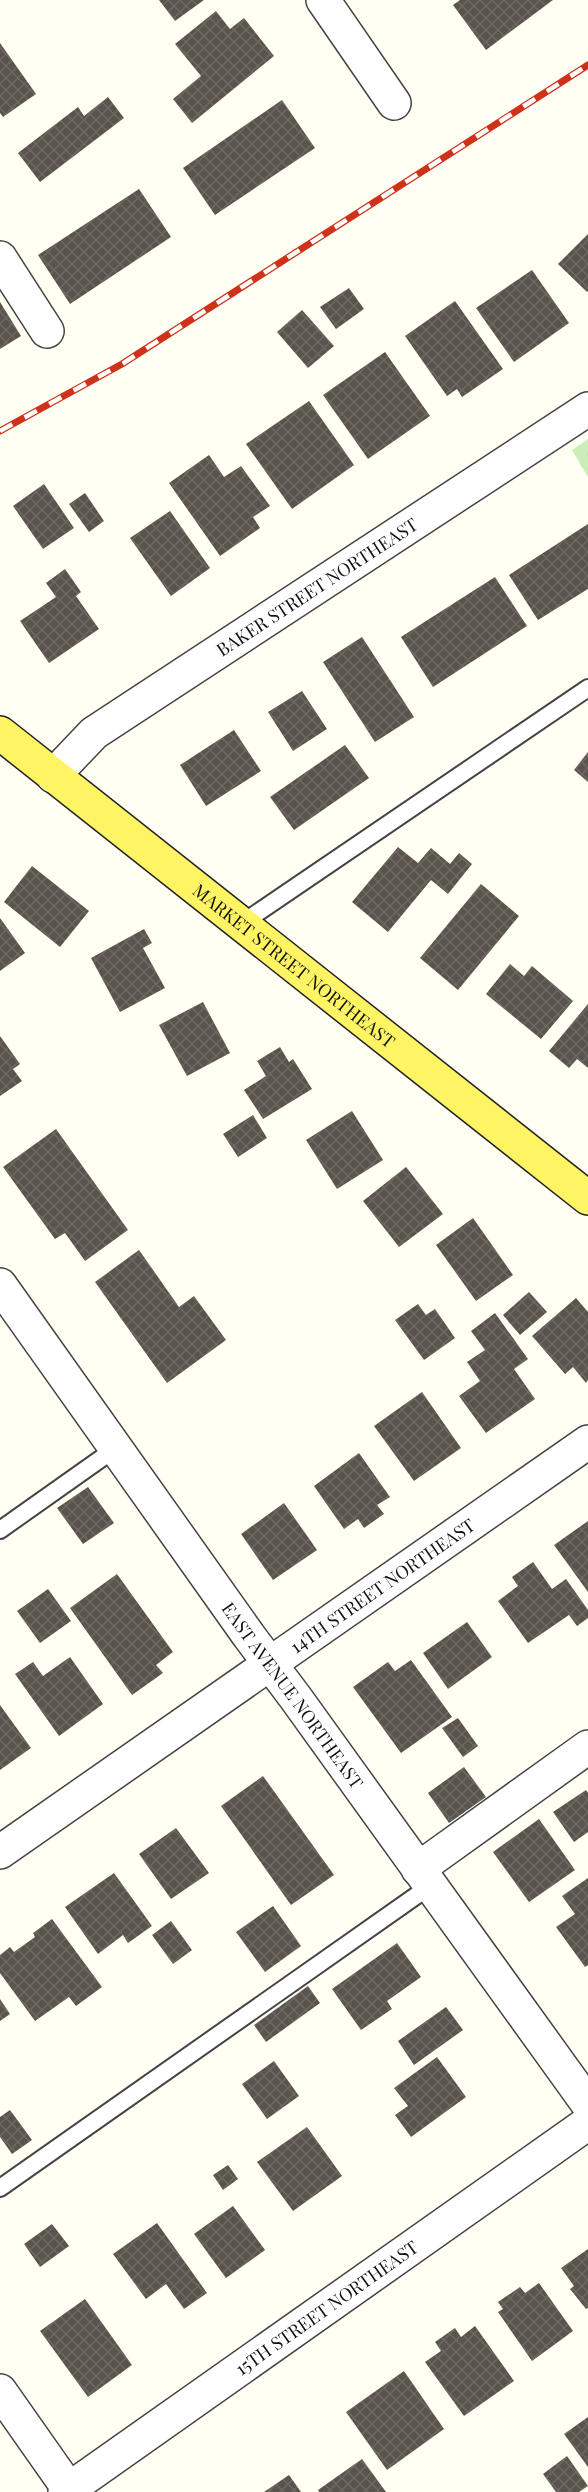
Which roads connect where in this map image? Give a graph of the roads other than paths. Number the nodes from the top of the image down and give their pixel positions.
1 (323, 0) edge
2 (394, 103) dead end
3 (0, 258) edge
4 (47, 331) dead end
5 (588, 409) edge
6 (588, 688) edge
7 (0, 733) edge
8 (53, 776) junction
9 (242, 924) junction
10 (588, 1198) edge
11 (0, 1285) edge
12 (588, 1442) edge
13 (116, 1448) junction
14 (0, 1530) edge
15 (270, 1663) junction
16 (588, 1747) edge
17 (0, 1852) edge
18 (424, 1878) junction
19 (588, 2104) edge
20 (588, 2123) edge
21 (0, 2188) edge
22 (0, 2391) edge
23 (68, 2491) edge

1 - 2 street
3 - 4 street
5 - 8 street, BAKER STREET NORTHEAST
6 - 9 lane
7 - 8 main road, MARKET STREET NORTHEAST
8 - 9 main road, MARKET STREET NORTHEAST
9 - 10 main road, MARKET STREET NORTHEAST
11 - 13 street, EAST AVENUE NORTHEAST
12 - 15 street, 14TH STREET NORTHEAST
13 - 14 lane
13 - 15 street, EAST AVENUE NORTHEAST
15 - 17 street, 14TH STREET NORTHEAST
15 - 18 street, EAST AVENUE NORTHEAST
16 - 18 street
18 - 19 street, EAST AVENUE NORTHEAST
18 - 21 lane
20 - 23 street, 15TH STREET NORTHEAST
22 - 23 street

